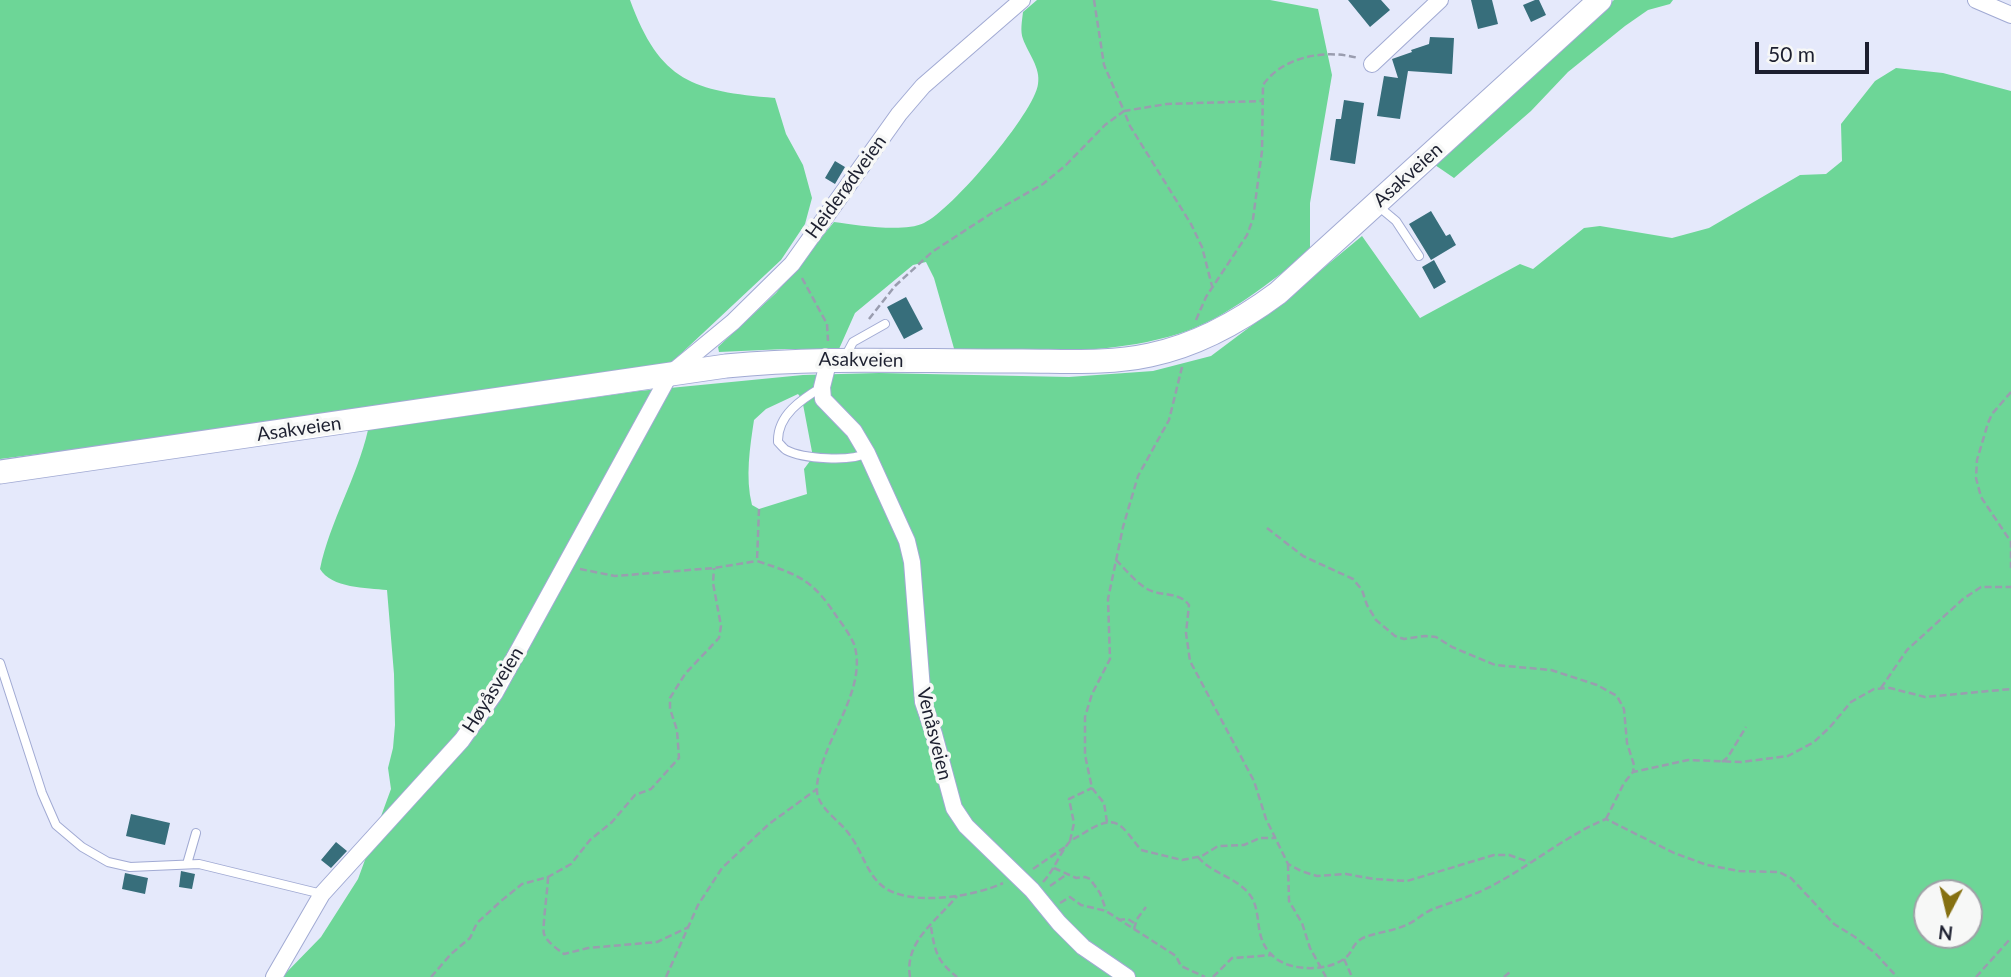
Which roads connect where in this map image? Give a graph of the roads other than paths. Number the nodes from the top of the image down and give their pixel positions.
1 (1022, 0) edge
2 (1440, 0) edge
3 (1600, 0) edge
4 (1976, 0) edge
5 (2011, 15) edge
6 (1372, 64) road end
7 (1376, 204) junction
8 (1419, 257) dead end
9 (885, 324) dead end
10 (842, 353) junction
11 (670, 374) junction
12 (822, 387) junction
13 (867, 453) junction
14 (0, 472) edge
15 (0, 663) edge
16 (196, 833) dead end
17 (187, 864) junction
18 (322, 894) junction
19 (274, 977) edge
20 (1127, 977) edge

1 - 11 street, Heiderødveien
2 - 6 street
3 - 7 main road, Asakveien
4 - 5 street
7 - 8 lane
7 - 10 main road, Asakveien
9 - 10 lane
10 - 11 main road, Asakveien
10 - 12 street
11 - 14 main road, Asakveien
11 - 18 street, Høyåsveien
12 - 13 street, Venåsveien
12 - 13 lane
13 - 20 street, Venåsveien
15 - 17 lane
16 - 17 lane
17 - 18 lane
18 - 19 street, Høyåsveien

